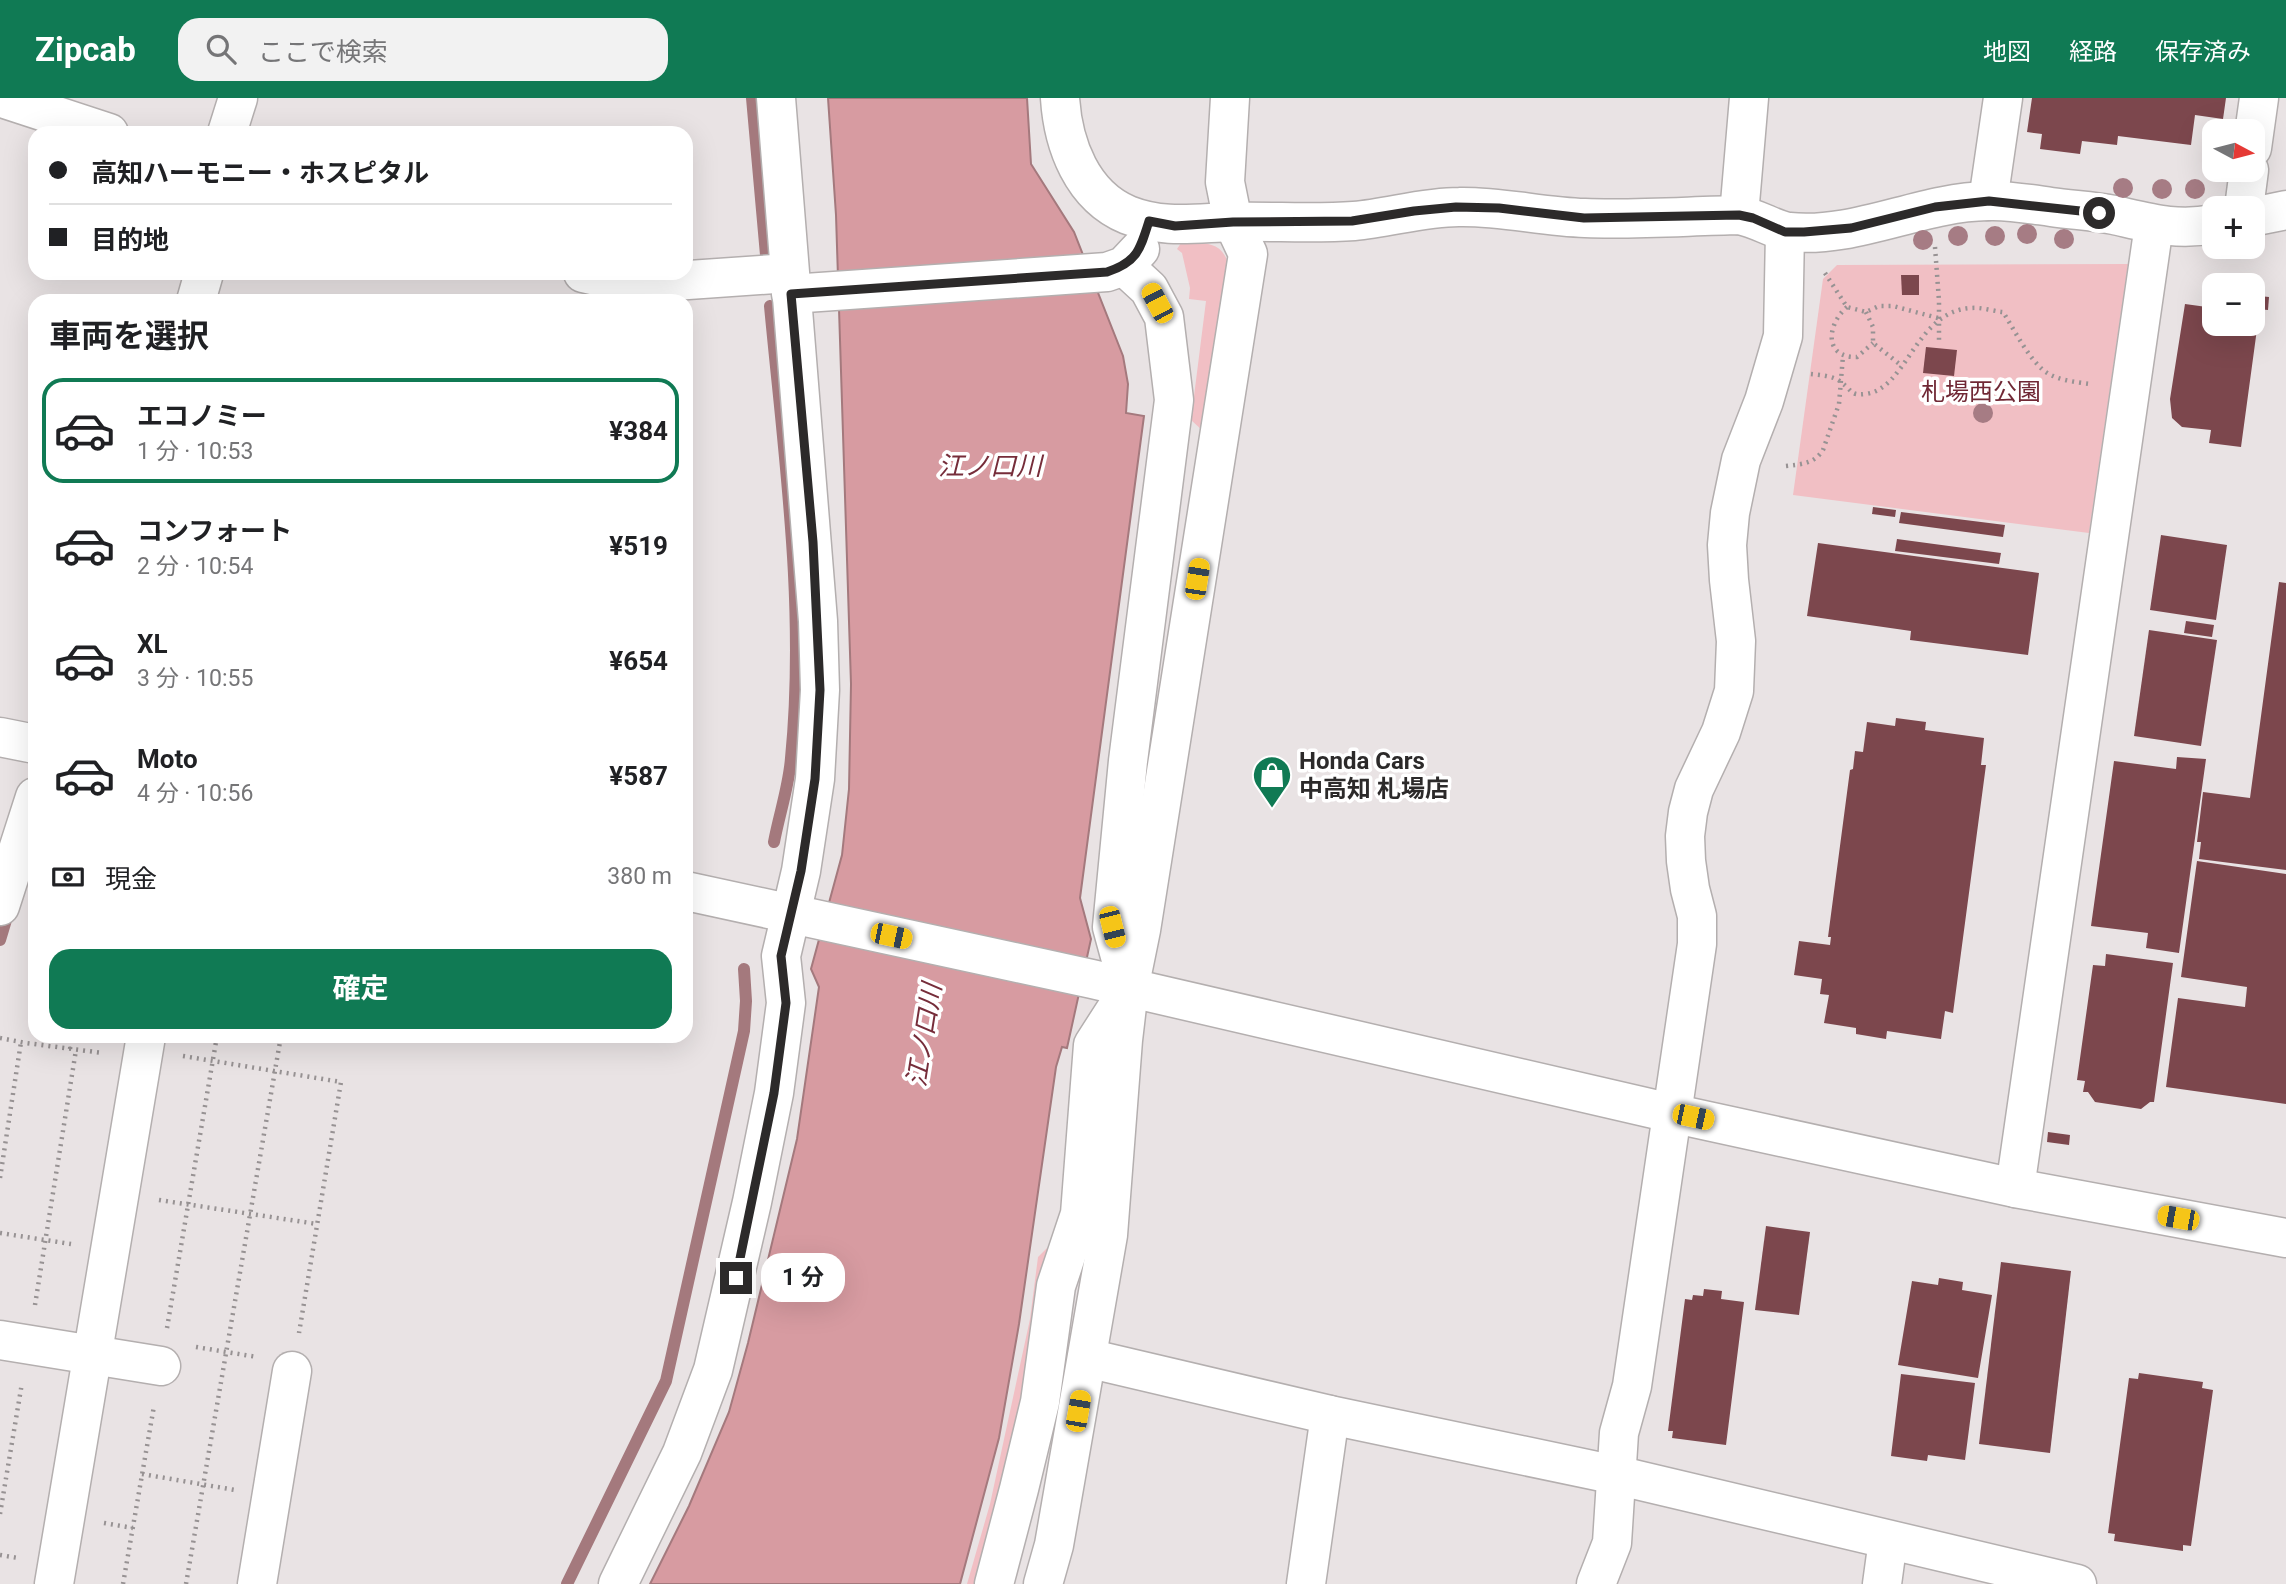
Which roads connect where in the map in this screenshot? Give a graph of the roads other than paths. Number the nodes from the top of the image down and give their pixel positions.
1 (2, 98) edge
2 (238, 98) edge
3 (776, 98) edge
4 (1060, 98) edge
5 (1230, 98) edge
6 (1749, 98) edge
7 (2003, 98) edge
8 (2259, 98) edge
9 (2256, 119) edge
10 (88, 126) edge
11 (229, 126) edge
12 (1989, 201) junction
13 (2286, 210) edge
14 (2265, 214) edge
15 (1739, 215) junction
16 (1149, 221) junction
17 (1233, 222) junction
18 (2154, 225) junction
19 (2202, 225) edge
20 (1785, 232) junction
21 (1115, 269) junction
22 (614, 280) edge
23 (802, 286) junction
24 (0, 737) edge
25 (28, 743) edge
26 (28, 819) edge
27 (693, 893) edge
28 (0, 906) edge
29 (803, 918) junction
30 (1129, 989) junction
31 (144, 1048) edge
32 (1671, 1113) junction
33 (2015, 1188) junction
34 (2286, 1238) edge
35 (14, 1342) edge
36 (163, 1354) road end
37 (92, 1355) junction
38 (1087, 1358) junction
39 (293, 1367) road end
40 (1330, 1415) junction
41 (1616, 1475) junction
42 (1888, 1540) junction
43 (54, 1584) edge
44 (257, 1584) edge
45 (618, 1584) edge
46 (994, 1584) edge
47 (1043, 1584) edge
48 (1306, 1584) edge
49 (1596, 1584) edge
50 (1882, 1584) edge
51 (2077, 1584) edge

1 - 10 street
2 - 11 street
3 - 23 street
4 - 16 street
5 - 17 street
6 - 15 street
7 - 12 street
8 - 9 street
12 - 18 street
12 - 20 street
13 - 14 street
15 - 17 street
15 - 20 street
16 - 17 street
16 - 21 street
17 - 30 street
18 - 19 street
18 - 33 street
20 - 32 street
21 - 23 street
21 - 30 street
22 - 23 street
23 - 29 street
24 - 25 street
26 - 28 street
27 - 29 street
29 - 30 street
29 - 45 street
30 - 32 street
30 - 38 street
30 - 46 street
31 - 37 street
32 - 33 street
32 - 41 street
33 - 34 street
35 - 37 street
36 - 37 street
37 - 43 street
38 - 40 street
38 - 47 street
39 - 44 street
40 - 41 street
40 - 48 street
41 - 42 street
41 - 49 street
42 - 50 street
42 - 51 street

